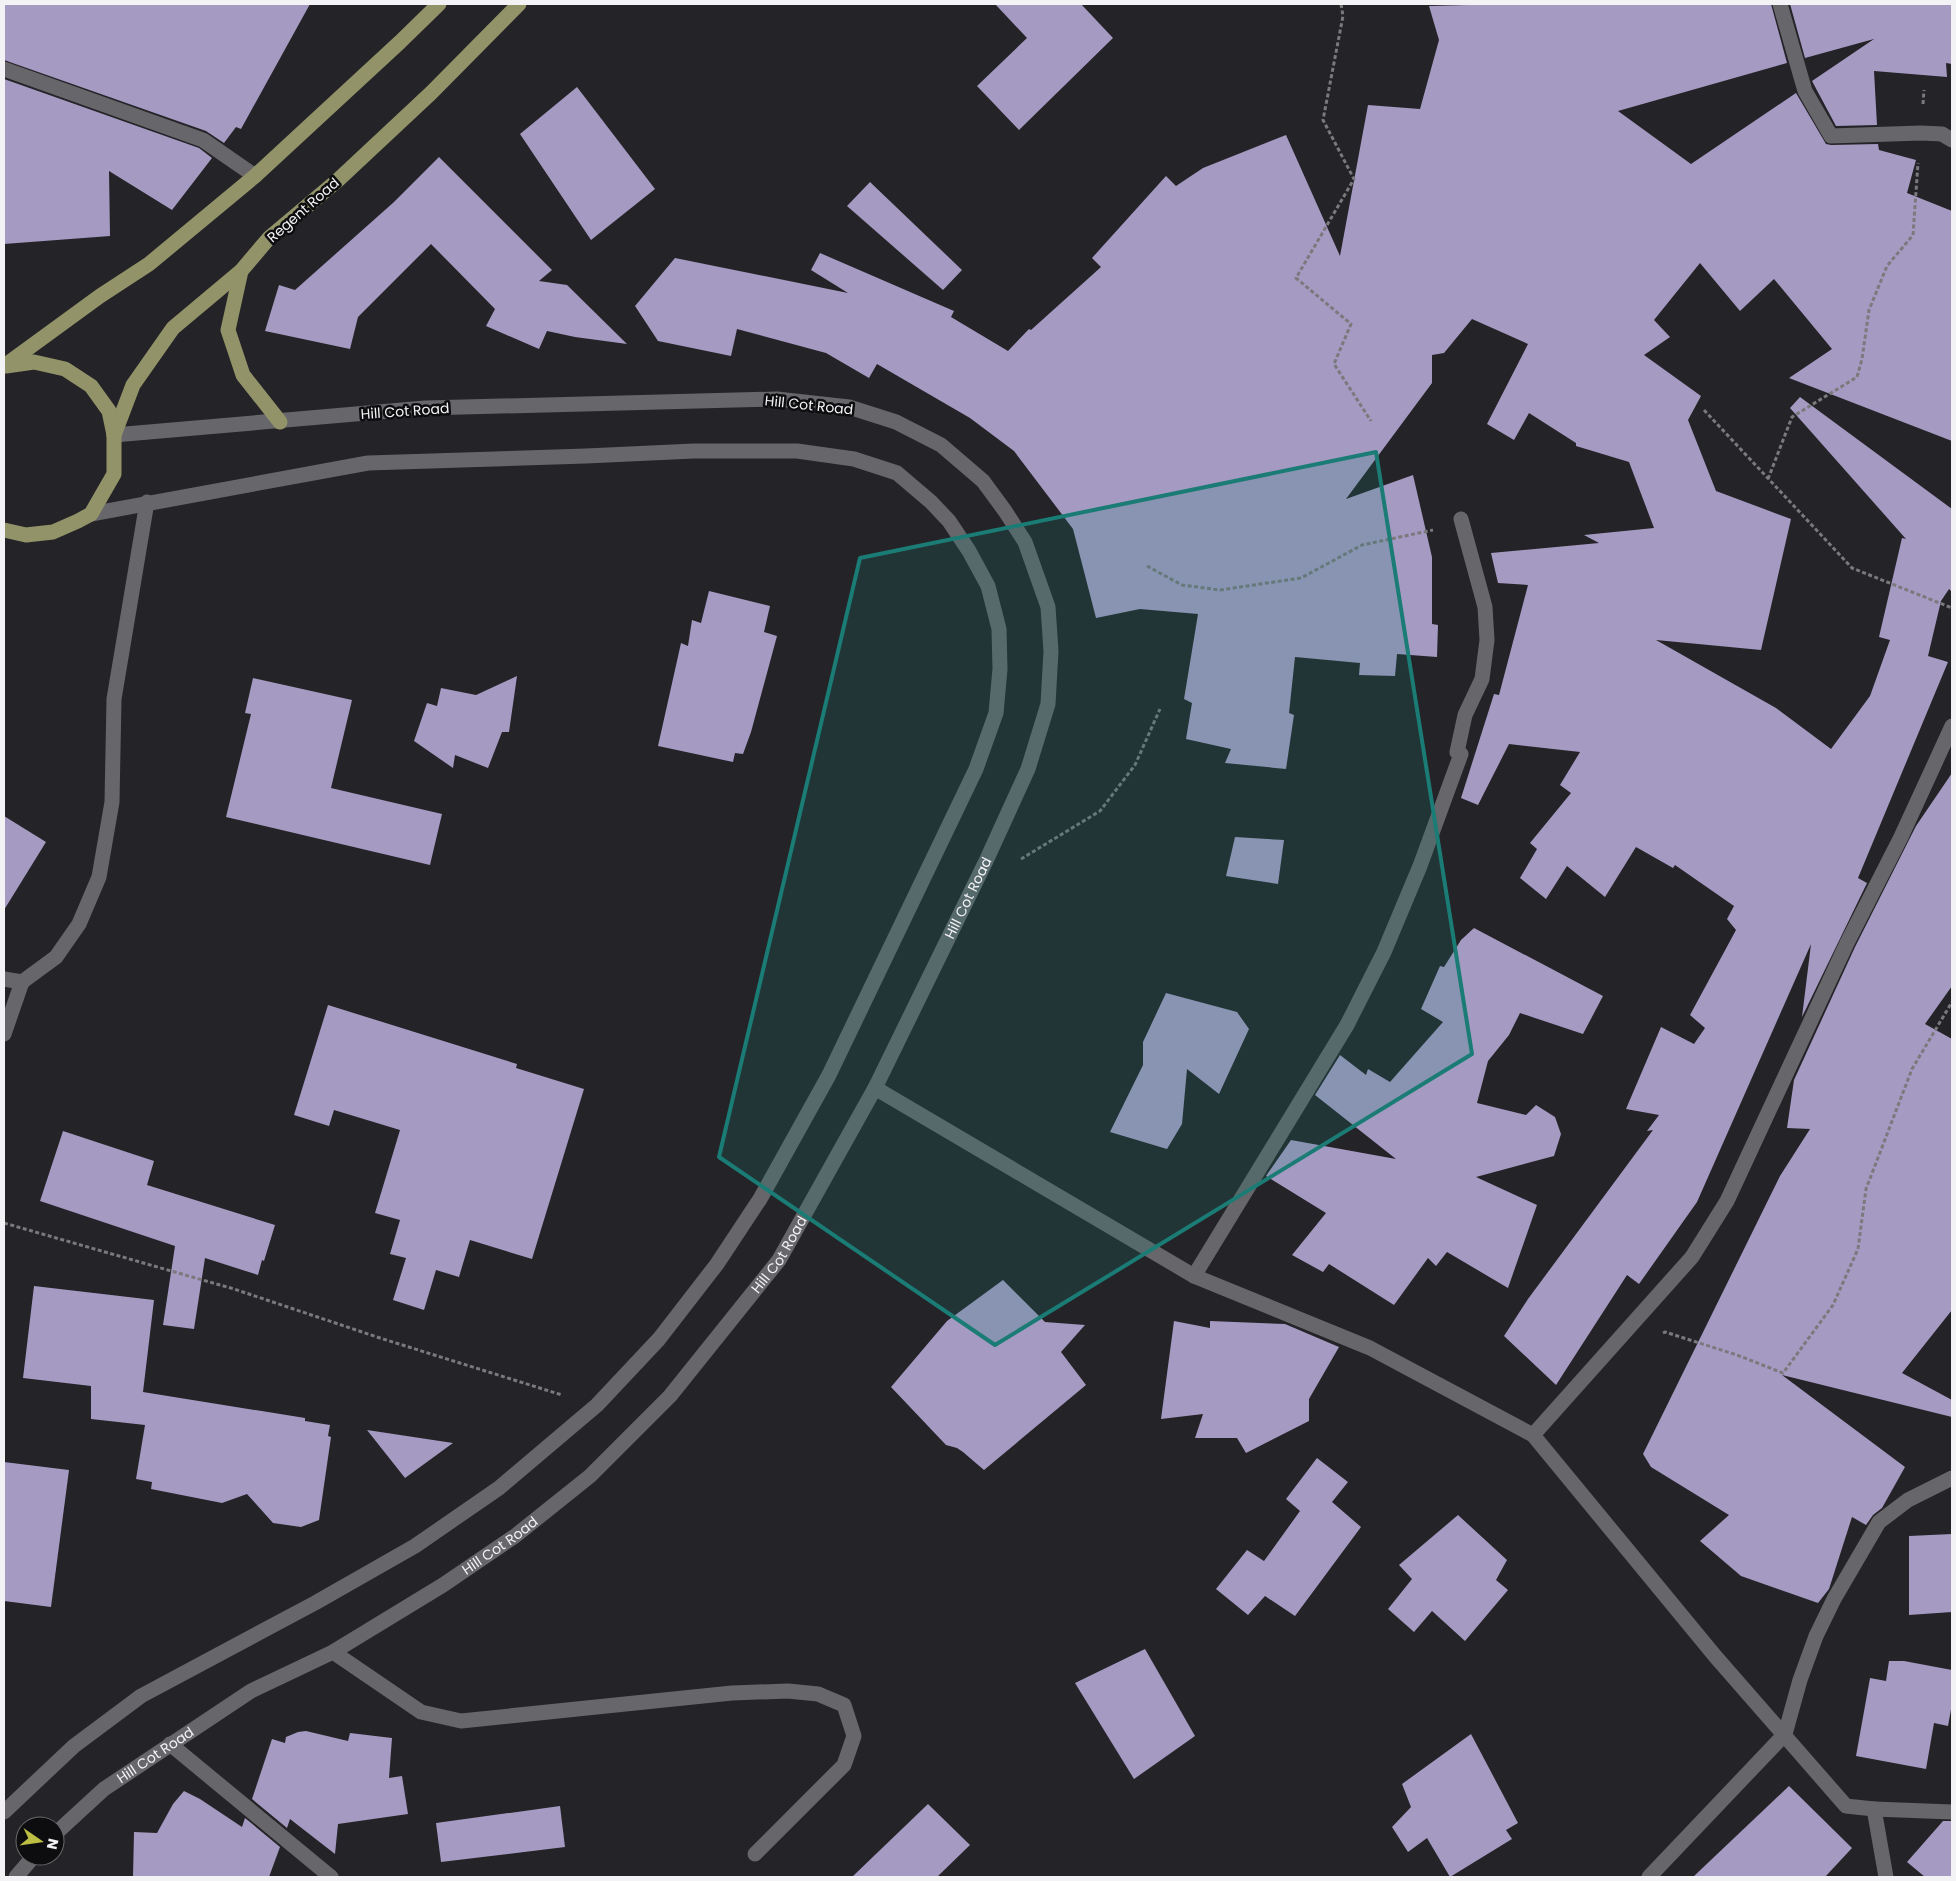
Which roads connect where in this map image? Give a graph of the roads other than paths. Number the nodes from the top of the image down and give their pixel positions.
1 (439, 4) edge
2 (519, 4) edge
3 (1780, 4) edge
4 (4, 69) edge
5 (1952, 140) edge
6 (255, 176) junction
7 (241, 271) junction
8 (4, 366) edge
9 (280, 422) junction
10 (114, 435) junction
11 (147, 502) junction
12 (91, 514) junction
13 (1461, 519) road end
14 (4, 530) edge
15 (1952, 726) edge
16 (4, 979) edge
17 (22, 982) junction
18 (4, 1034) edge
19 (875, 1088) junction
20 (1194, 1276) junction
21 (1533, 1435) junction
22 (1952, 1478) edge
23 (333, 1652) junction
24 (1785, 1734) junction
25 (170, 1744) junction
26 (1874, 1809) junction
27 (4, 1812) edge
28 (1952, 1812) edge
29 (65, 1825) edge
30 (755, 1854) dead end
31 (25, 1866) edge
32 (16, 1877) edge
33 (331, 1877) edge
34 (1649, 1877) edge
35 (1886, 1877) edge

1 - 6 main road
2 - 7 main road, Regent Road
3 - 5 street
4 - 6 street
6 - 8 main road
7 - 9 main road
7 - 10 main road, Regent Road
8 - 10 main road
9 - 10 street, Hill Cot Road
9 - 19 street, Hill Cot Road
10 - 12 main road
11 - 12 street
11 - 17 street
11 - 27 street
12 - 14 main road
13 - 20 street
15 - 21 street
16 - 17 street
17 - 18 street
19 - 20 street
19 - 23 street, Hill Cot Road
20 - 21 street
21 - 24 street
22 - 24 street
23 - 25 street, Hill Cot Road
23 - 30 street
24 - 26 street
24 - 34 street
25 - 29 street, Hill Cot Road
25 - 33 street
26 - 28 street
26 - 35 street
31 - 32 street

